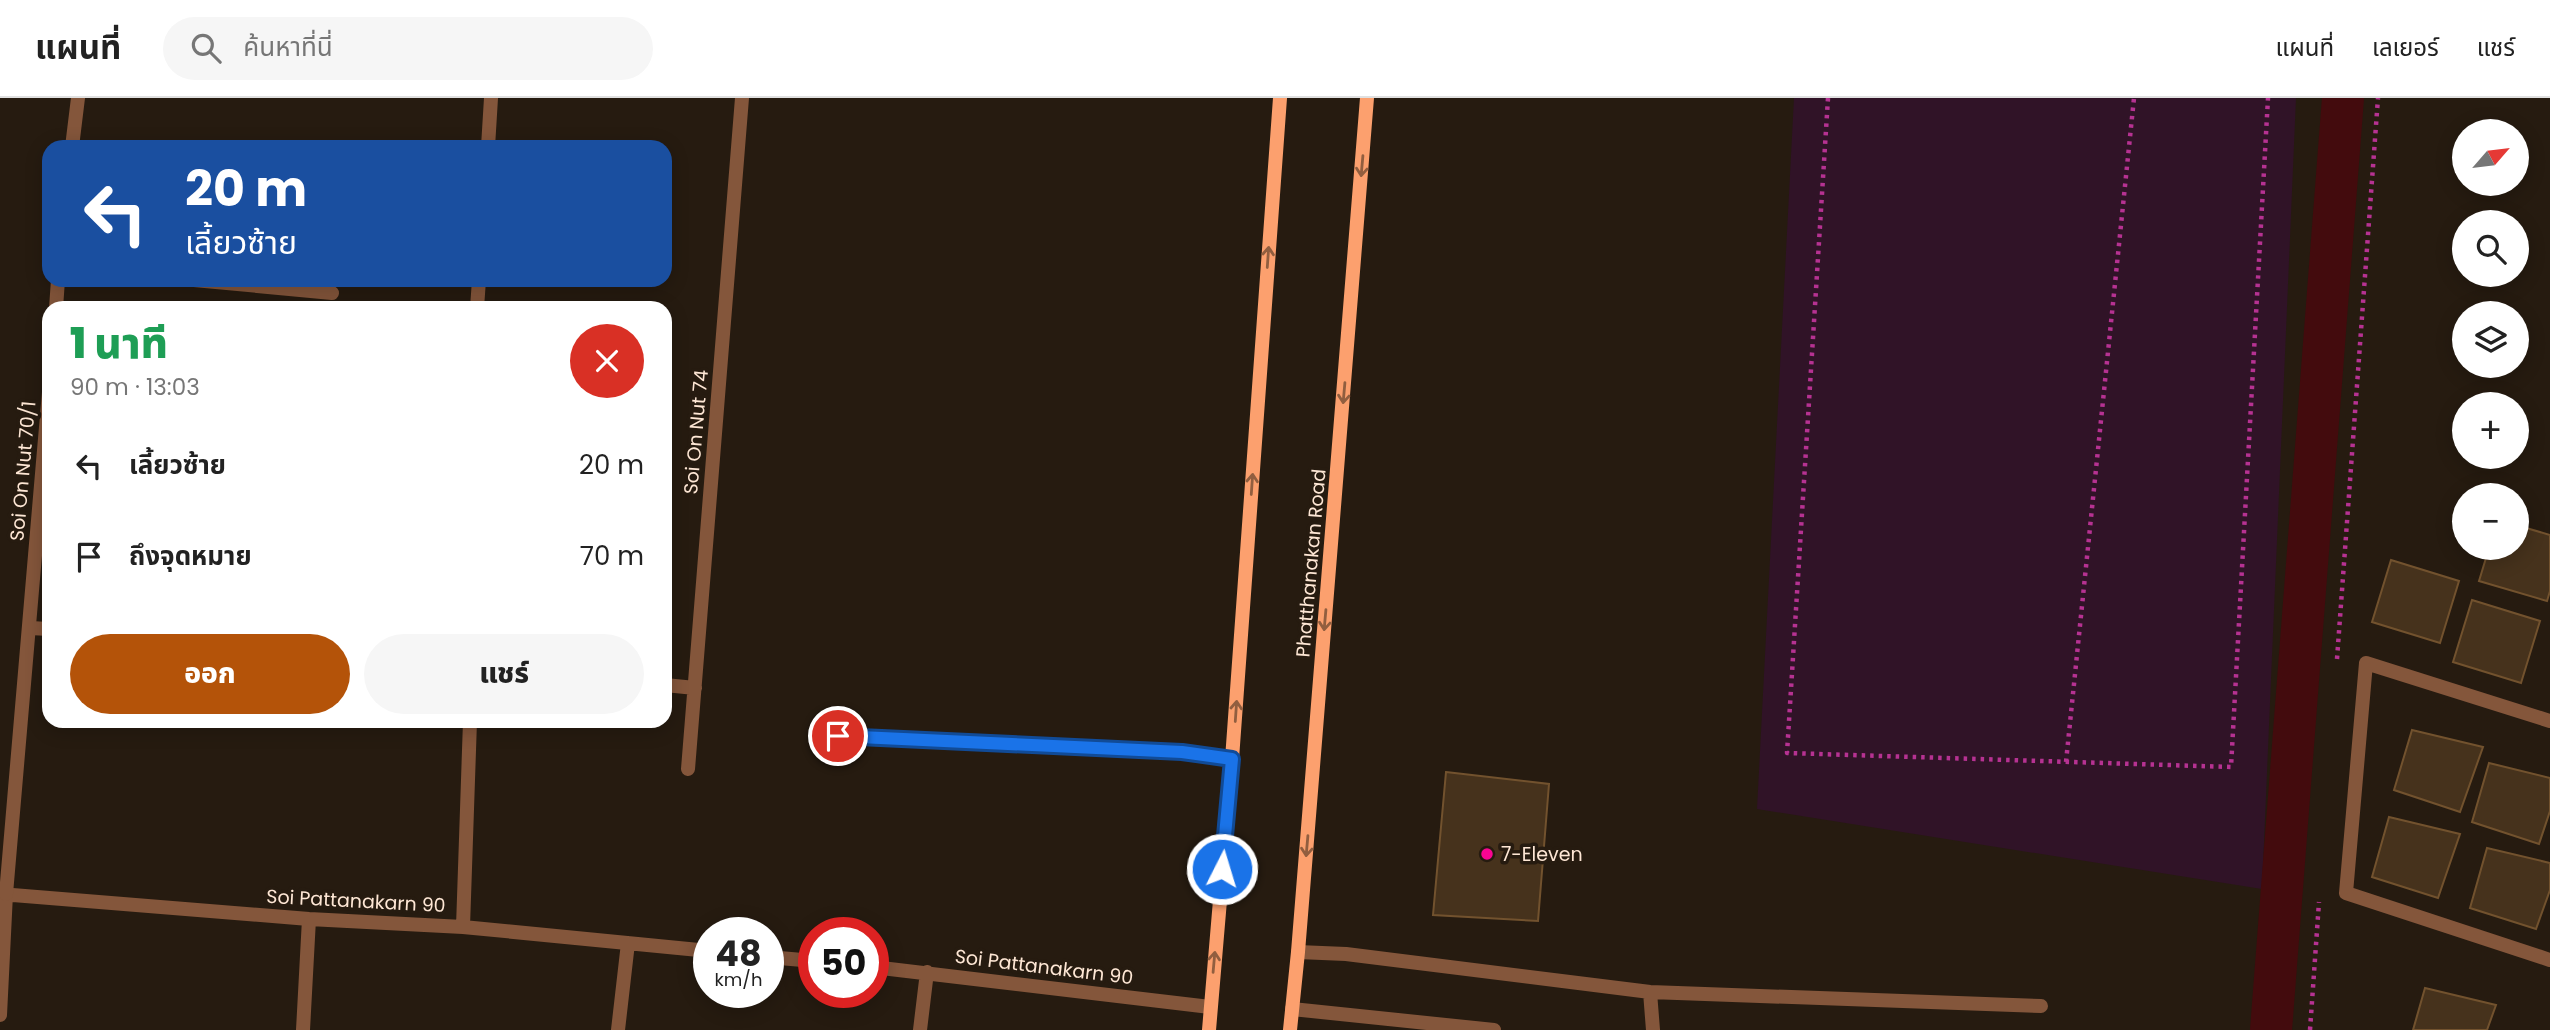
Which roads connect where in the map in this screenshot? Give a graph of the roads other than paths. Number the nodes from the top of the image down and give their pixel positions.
1 (78, 98) edge
2 (491, 98) edge
3 (742, 98) edge
4 (1280, 98) edge
5 (1367, 98) edge
6 (73, 140) edge
7 (488, 140) edge
8 (268, 287) edge
9 (332, 293) dead end
10 (42, 478) edge
11 (30, 628) junction
12 (42, 629) edge
13 (672, 686) edge
14 (695, 688) junction
15 (2550, 721) edge
16 (470, 728) edge
17 (838, 736) dead end
18 (1232, 759) junction
19 (688, 769) dead end
20 (3, 894) edge
21 (309, 919) junction
22 (464, 927) junction
23 (628, 943) junction
24 (693, 949) edge
25 (1298, 952) junction
26 (2550, 960) edge
27 (889, 968) edge
28 (927, 972) junction
29 (1650, 992) junction
30 (2041, 1006) dead end
31 (1210, 1007) junction
32 (1292, 1009) junction
33 (0, 1015) edge
34 (303, 1030) edge
35 (618, 1030) edge
36 (920, 1030) edge
37 (1209, 1030) edge
38 (1290, 1030) edge
39 (1494, 1030) edge
40 (1653, 1030) edge

1 - 6 street
2 - 7 street
3 - 14 street, Soi On Nut 74
18 -> 4 main road
5 -> 25 main road, Phatthanakan Road
8 - 9 street
10 - 11 street, Soi On Nut 70/1
11 - 12 street
11 - 20 street, Soi On Nut 70/1
13 - 14 street
14 - 19 street, Soi On Nut 74
15 - 26 street
16 - 22 street
17 - 18 street
31 -> 18 main road
20 - 21 street, Soi Pattanakarn 90
20 - 33 street, Soi On Nut 70/1
21 - 22 street, Soi Pattanakarn 90
21 - 34 street
22 - 23 street, Soi Pattanakarn 90
23 - 24 street, Soi Pattanakarn 90
23 - 35 street
25 - 29 street
25 - 32 main road, Phatthanakan Road
27 - 28 street, Soi Pattanakarn 90
28 - 31 street, Soi Pattanakarn 90
28 - 36 street
29 - 30 street
29 - 40 street
31 - 37 main road
32 - 38 main road, Phatthanakan Road
32 - 39 street

